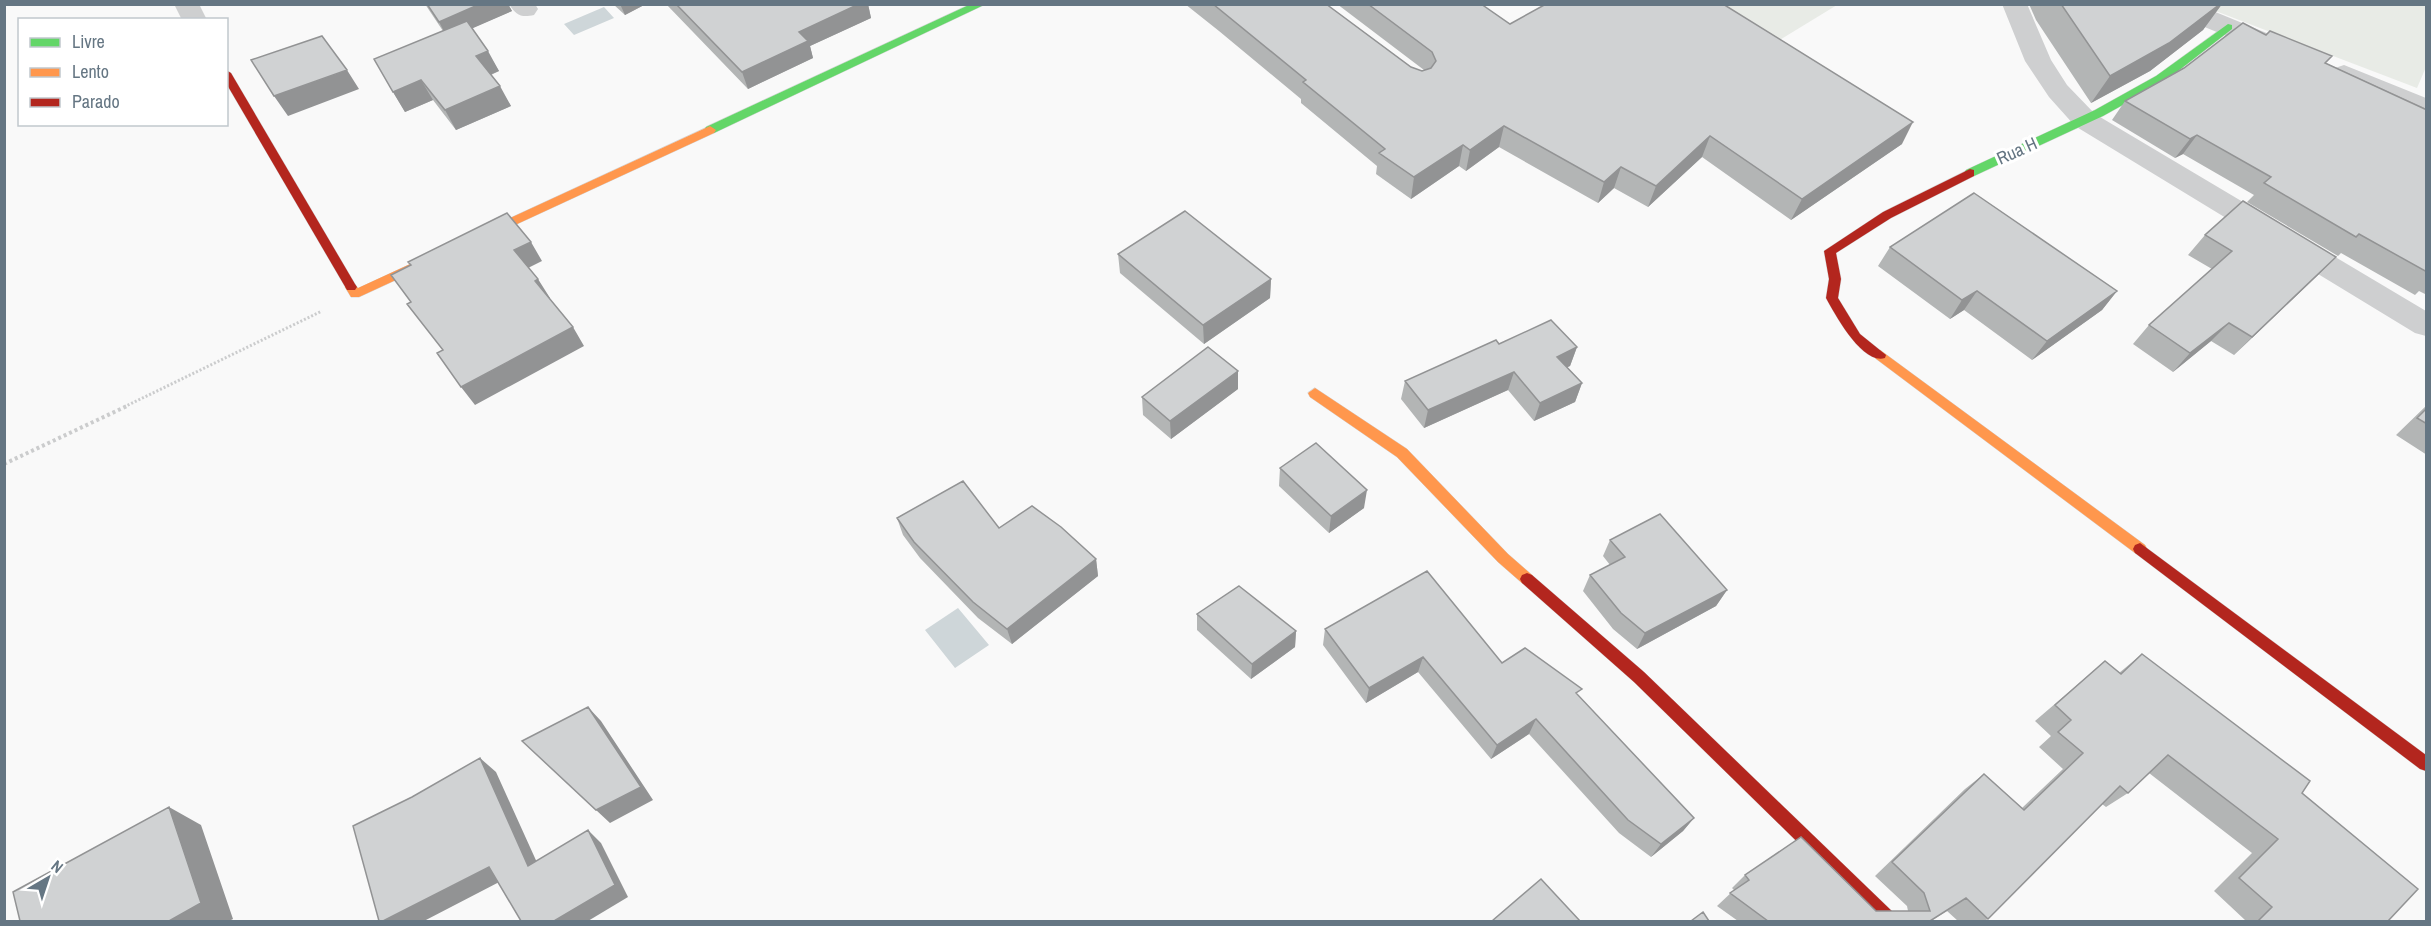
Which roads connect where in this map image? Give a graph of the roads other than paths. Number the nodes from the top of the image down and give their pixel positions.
1 (186, 4) edge
2 (981, 4) edge
3 (2014, 4) edge
4 (2172, 4) edge
5 (194, 18) edge
6 (2228, 27) junction
7 (2282, 48) edge
8 (2324, 66) edge
9 (228, 76) edge
10 (2427, 108) edge
11 (2085, 120) junction
12 (2427, 325) edge
13 (1315, 393) dead end
14 (2427, 764) edge
15 (1891, 921) edge

1 - 5 street
2 - 9 street
3 - 11 street
4 - 6 street
6 - 7 street
6 - 11 street, Rua H
8 - 10 street
11 - 12 street
11 - 14 street, Rua H
13 - 15 street

